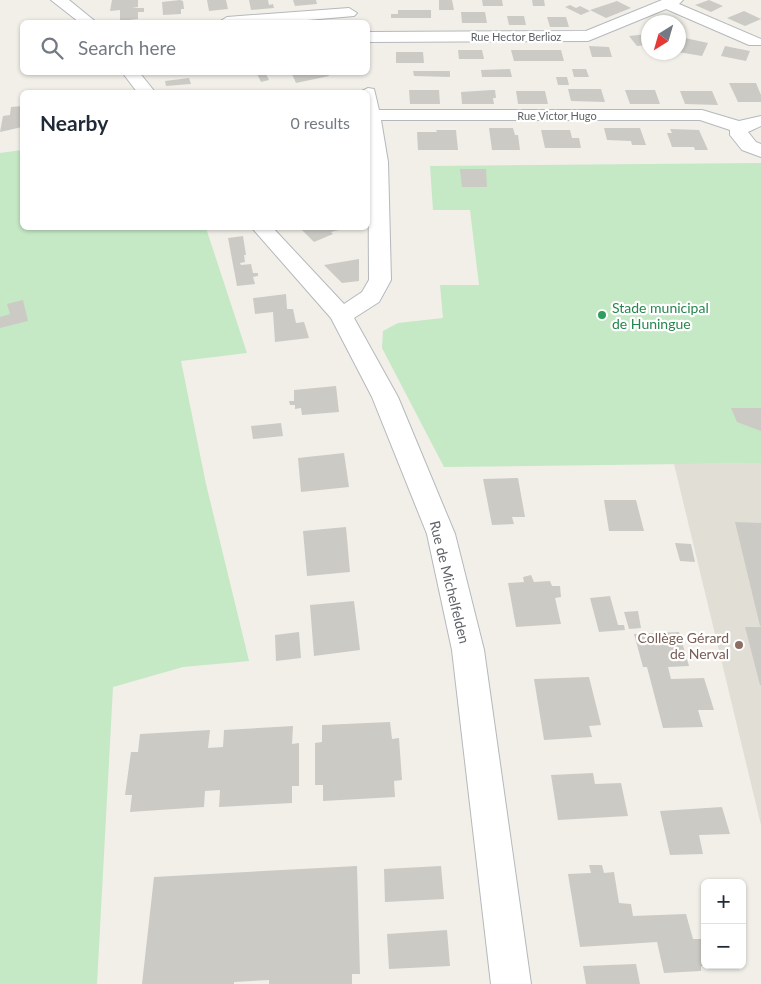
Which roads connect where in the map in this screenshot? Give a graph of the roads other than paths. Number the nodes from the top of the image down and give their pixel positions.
1 (59, 0) edge
2 (661, 3) edge
3 (349, 12) edge
4 (85, 20) edge
5 (251, 20) edge
6 (370, 37) edge
7 (755, 42) dead end
8 (132, 75) edge
9 (144, 90) edge
10 (370, 104) edge
11 (372, 115) junction
12 (761, 121) edge
13 (741, 128) junction
14 (761, 151) edge
15 (264, 230) edge
16 (340, 314) junction
17 (511, 984) edge

1 - 4 street
2 - 6 street, Rue Hector Berlioz
2 - 7 street, Rue Hector Berlioz
3 - 5 street
8 - 9 street
10 - 11 street
11 - 13 street, Rue Victor Hugo
11 - 16 street
12 - 13 street
13 - 14 street
15 - 16 street, Rue de Michelfelden
16 - 17 street, Rue de Michelfelden

